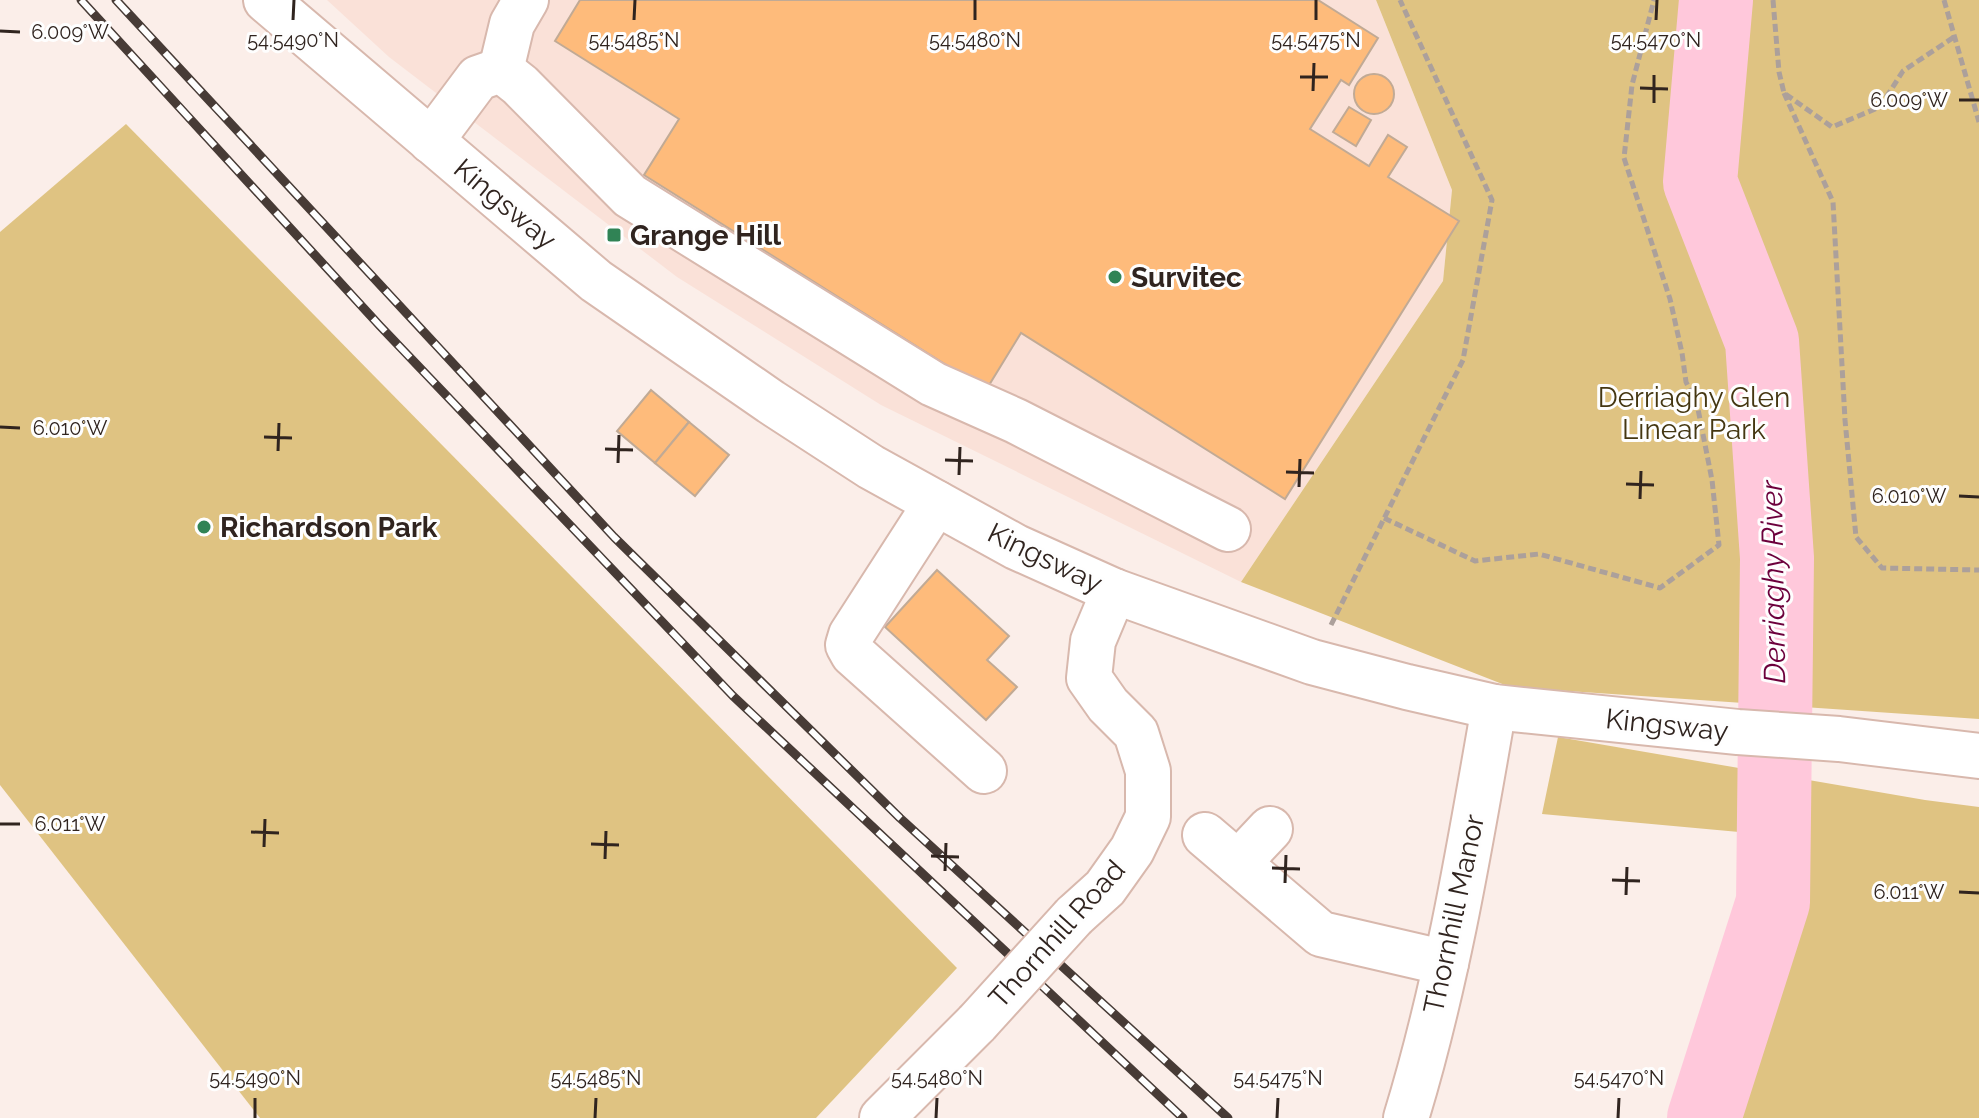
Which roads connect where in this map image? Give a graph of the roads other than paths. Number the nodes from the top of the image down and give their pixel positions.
1 (266, 0) edge
2 (526, 0) edge
3 (501, 70) junction
4 (431, 141) junction
5 (936, 503) junction
6 (1228, 529) dead end
7 (1114, 591) junction
8 (1494, 707) junction
9 (1979, 756) edge
10 (984, 771) dead end
11 (1270, 829) dead end
12 (1205, 835) dead end
13 (1238, 863) junction
14 (1446, 963) junction
15 (882, 1118) edge
16 (1406, 1118) edge

1 - 4 main road, Kingsway
2 - 3 main road
3 - 4 main road
3 - 6 main road
4 - 5 main road, Kingsway
5 - 7 main road, Kingsway
5 - 10 main road
7 - 8 main road, Kingsway
7 - 15 main road, Thornhill Road, bridge
8 - 9 main road, Kingsway
8 - 14 main road, Thornhill Manor
11 - 13 main road
12 - 13 main road
13 - 14 main road
14 - 16 main road, Thornhill Manor

